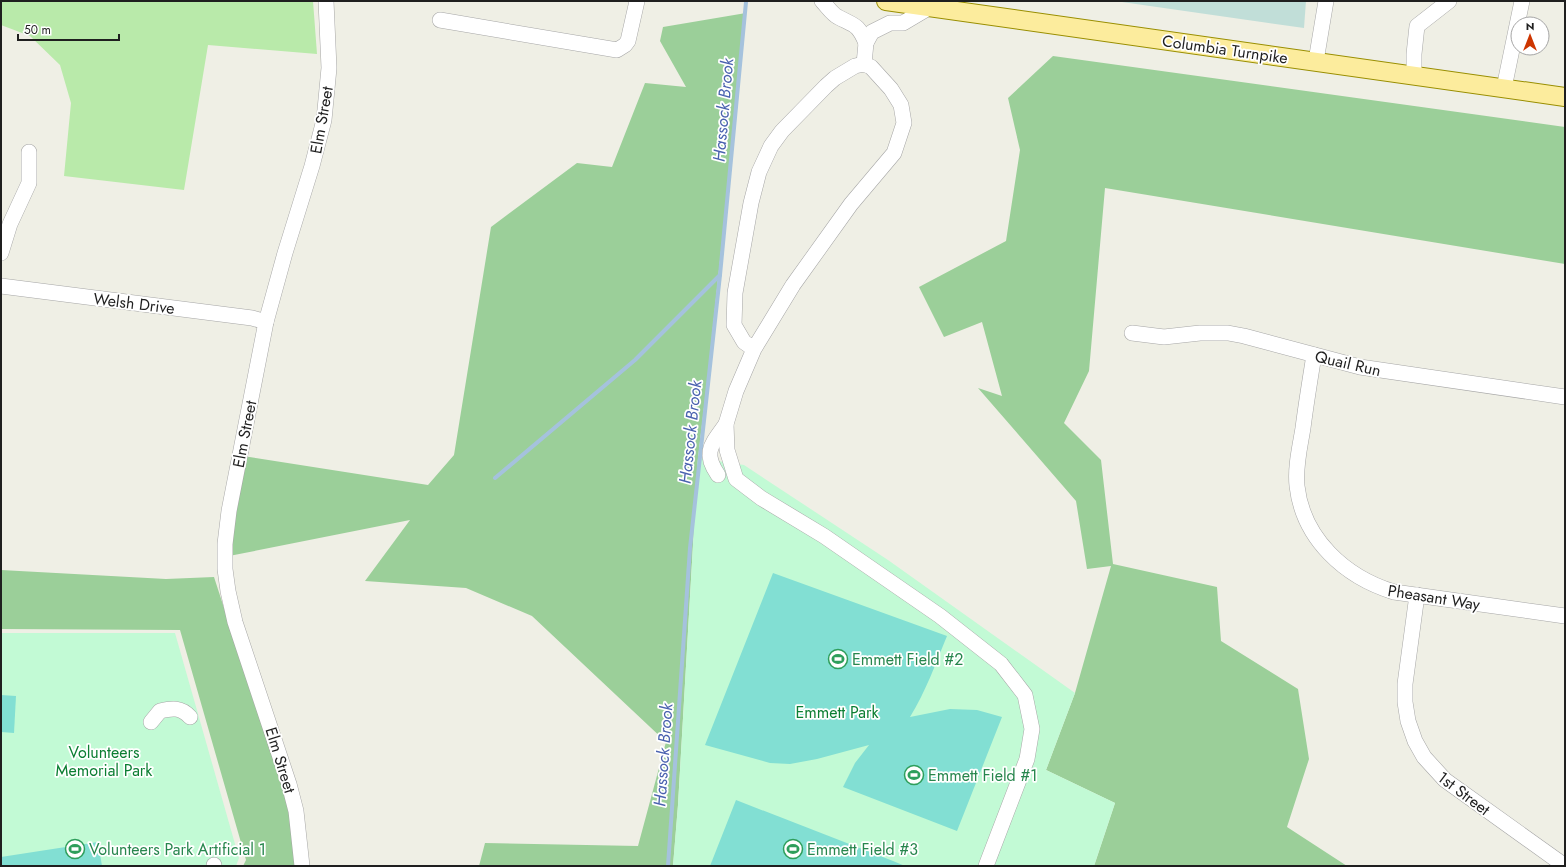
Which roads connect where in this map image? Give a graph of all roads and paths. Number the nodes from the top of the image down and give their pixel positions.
1 (326, 1) edge
2 (636, 1) edge
3 (822, 1) edge
4 (886, 1) edge
5 (1326, 1) edge
6 (1449, 1) edge
7 (1522, 1) edge
8 (930, 7) junction
9 (440, 20) dead end
10 (866, 43) junction
11 (1316, 61) junction
12 (864, 64) junction
13 (1414, 75) junction
14 (1504, 88) junction
15 (1565, 97) edge
16 (28, 152) dead end
17 (1, 253) edge
18 (1, 286) edge
19 (266, 322) junction
20 (1132, 333) dead end
21 (754, 349) junction
22 (1314, 356) junction
23 (1565, 397) edge
24 (726, 424) junction
25 (718, 475) dead end
26 (1417, 595) junction
27 (1565, 616) edge
28 (190, 717) dead end
29 (152, 722) dead end
30 (302, 866) edge
31 (986, 866) edge
32 (1565, 866) edge

1 - 19 street, Elm Street
2 - 9 street
3 - 10 street
4 - 8 main road, Columbia Turnpike
5 - 11 street
6 - 13 street
7 - 14 street
8 - 10 street
8 - 11 main road, Columbia Turnpike
10 - 12 street
11 - 13 main road, Columbia Turnpike
12 - 21 street
12 - 21 street
13 - 14 main road, Columbia Turnpike
14 - 15 main road, Columbia Turnpike
16 - 17 street
18 - 19 street, Welsh Drive
19 - 30 street, Elm Street
20 - 22 street, Quail Run
21 - 24 street
22 - 23 street, Quail Run
22 - 26 street, Pheasant Way
24 - 25 street
24 - 31 street
26 - 27 street, Pheasant Way
26 - 32 street, 1st Street
28 - 29 street

